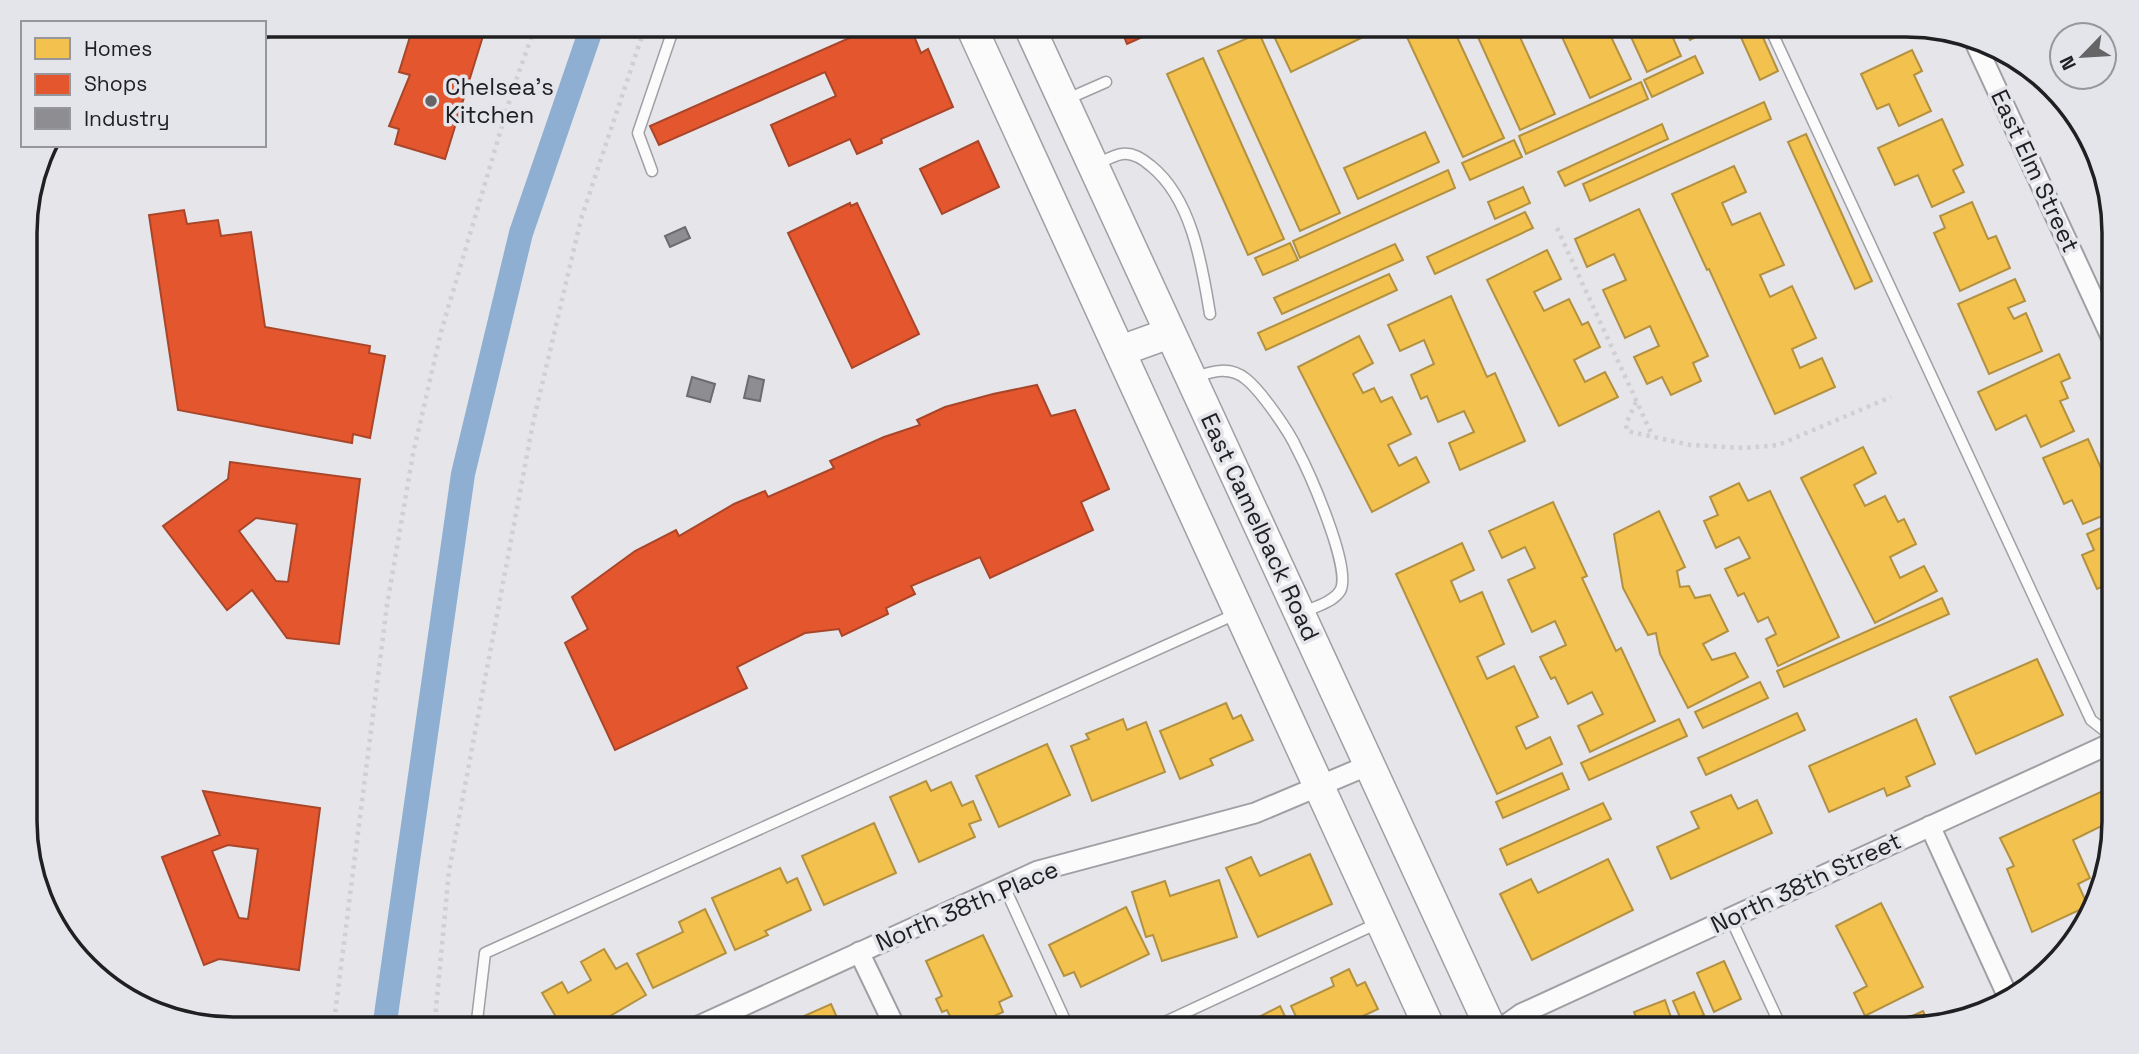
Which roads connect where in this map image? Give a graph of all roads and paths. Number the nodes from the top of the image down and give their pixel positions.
1 (531, 37) edge
2 (642, 37) edge
3 (671, 37) edge
4 (976, 37) edge
5 (1034, 37) edge
6 (1774, 37) edge
7 (1979, 51) edge
8 (1106, 82) dead end
9 (1063, 101) junction
10 (1093, 166) junction
11 (652, 170) dead end
12 (1557, 228) dead end
13 (1210, 314) dead end
14 (2102, 317) edge
15 (1170, 333) junction
16 (1120, 351) junction
17 (1191, 379) junction
18 (1891, 397) dead end
19 (1636, 402) junction
20 (1652, 436) junction
21 (1239, 612) junction
22 (1300, 614) junction
23 (2102, 730) edge
24 (2102, 746) edge
25 (1369, 765) junction
26 (1319, 788) junction
27 (1930, 826) junction
28 (1004, 886) junction
29 (1730, 918) junction
30 (1381, 922) junction
31 (859, 952) junction
32 (2005, 990) edge
33 (335, 1017) edge
34 (435, 1017) edge
35 (477, 1017) edge
36 (726, 1017) edge
37 (890, 1017) edge
38 (1064, 1017) edge
39 (1176, 1017) edge
40 (1425, 1017) edge
41 (1485, 1017) edge
42 (1517, 1017) edge
43 (1776, 1017) edge

1 - 33 path
2 - 34 path
3 - 11 lane
4 - 16 main road
5 - 9 main road, East Camelback Road
6 - 23 lane
7 - 14 street, East Elm Street
8 - 9 lane
9 - 10 main road, East Camelback Road
10 - 13 lane
10 - 15 main road, East Camelback Road
12 - 19 path
15 - 16 main road
15 - 17 main road, East Camelback Road
16 - 21 main road
17 - 22 main road, East Camelback Road
17 - 22 lane
18 - 20 path
19 - 20 path
19 - 20 path
21 - 26 main road
21 - 35 lane
22 - 25 main road, East Camelback Road
24 - 27 street, North 38th Street
25 - 26 street, North 38th Place
25 - 41 main road, East Camelback Road
26 - 28 street, North 38th Place
26 - 30 main road
27 - 29 street, North 38th Street
27 - 32 street
28 - 31 street, North 38th Place
28 - 38 lane
29 - 42 street, North 38th Street
29 - 43 lane
30 - 39 lane
30 - 40 main road
31 - 36 street, North 38th Place
31 - 37 street

